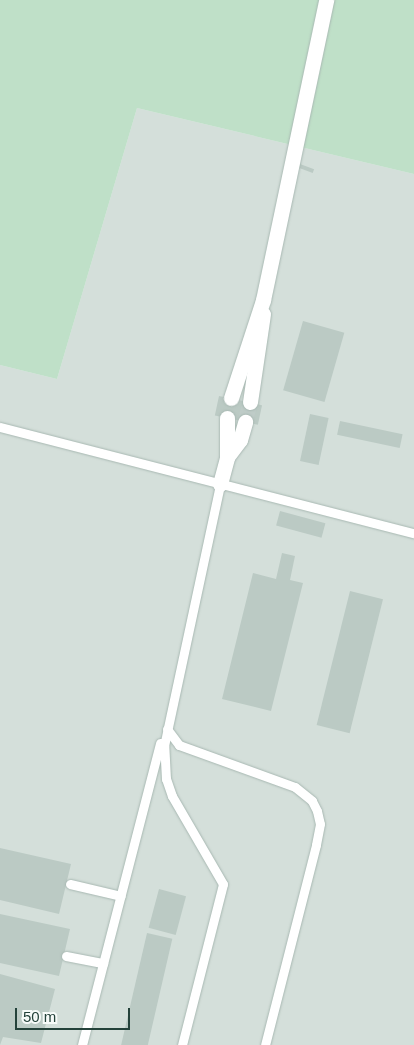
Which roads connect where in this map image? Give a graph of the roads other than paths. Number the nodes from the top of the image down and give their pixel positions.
1 (326, 0) edge
2 (263, 300) junction
3 (231, 398) dead end
4 (250, 402) tunnel mouth
5 (227, 418) tunnel mouth
6 (245, 422) tunnel mouth
7 (0, 427) edge
8 (227, 457) junction
9 (220, 484) junction
10 (414, 533) edge
11 (170, 704) junction
12 (167, 728) junction
13 (70, 884) dead end
14 (121, 896) junction
15 (66, 956) dead end
16 (103, 963) junction
17 (82, 1045) edge
18 (182, 1045) edge
19 (265, 1045) edge

1 - 2 street
2 - 3 street
2 - 4 street
5 - 8 street
6 - 8 street
7 - 9 lane
8 - 9 street
9 - 10 lane
9 - 11 lane
11 - 12 lane
11 - 14 lane
12 - 18 lane
12 - 19 lane
13 - 14 lane
14 - 16 lane
15 - 16 lane
16 - 17 lane

